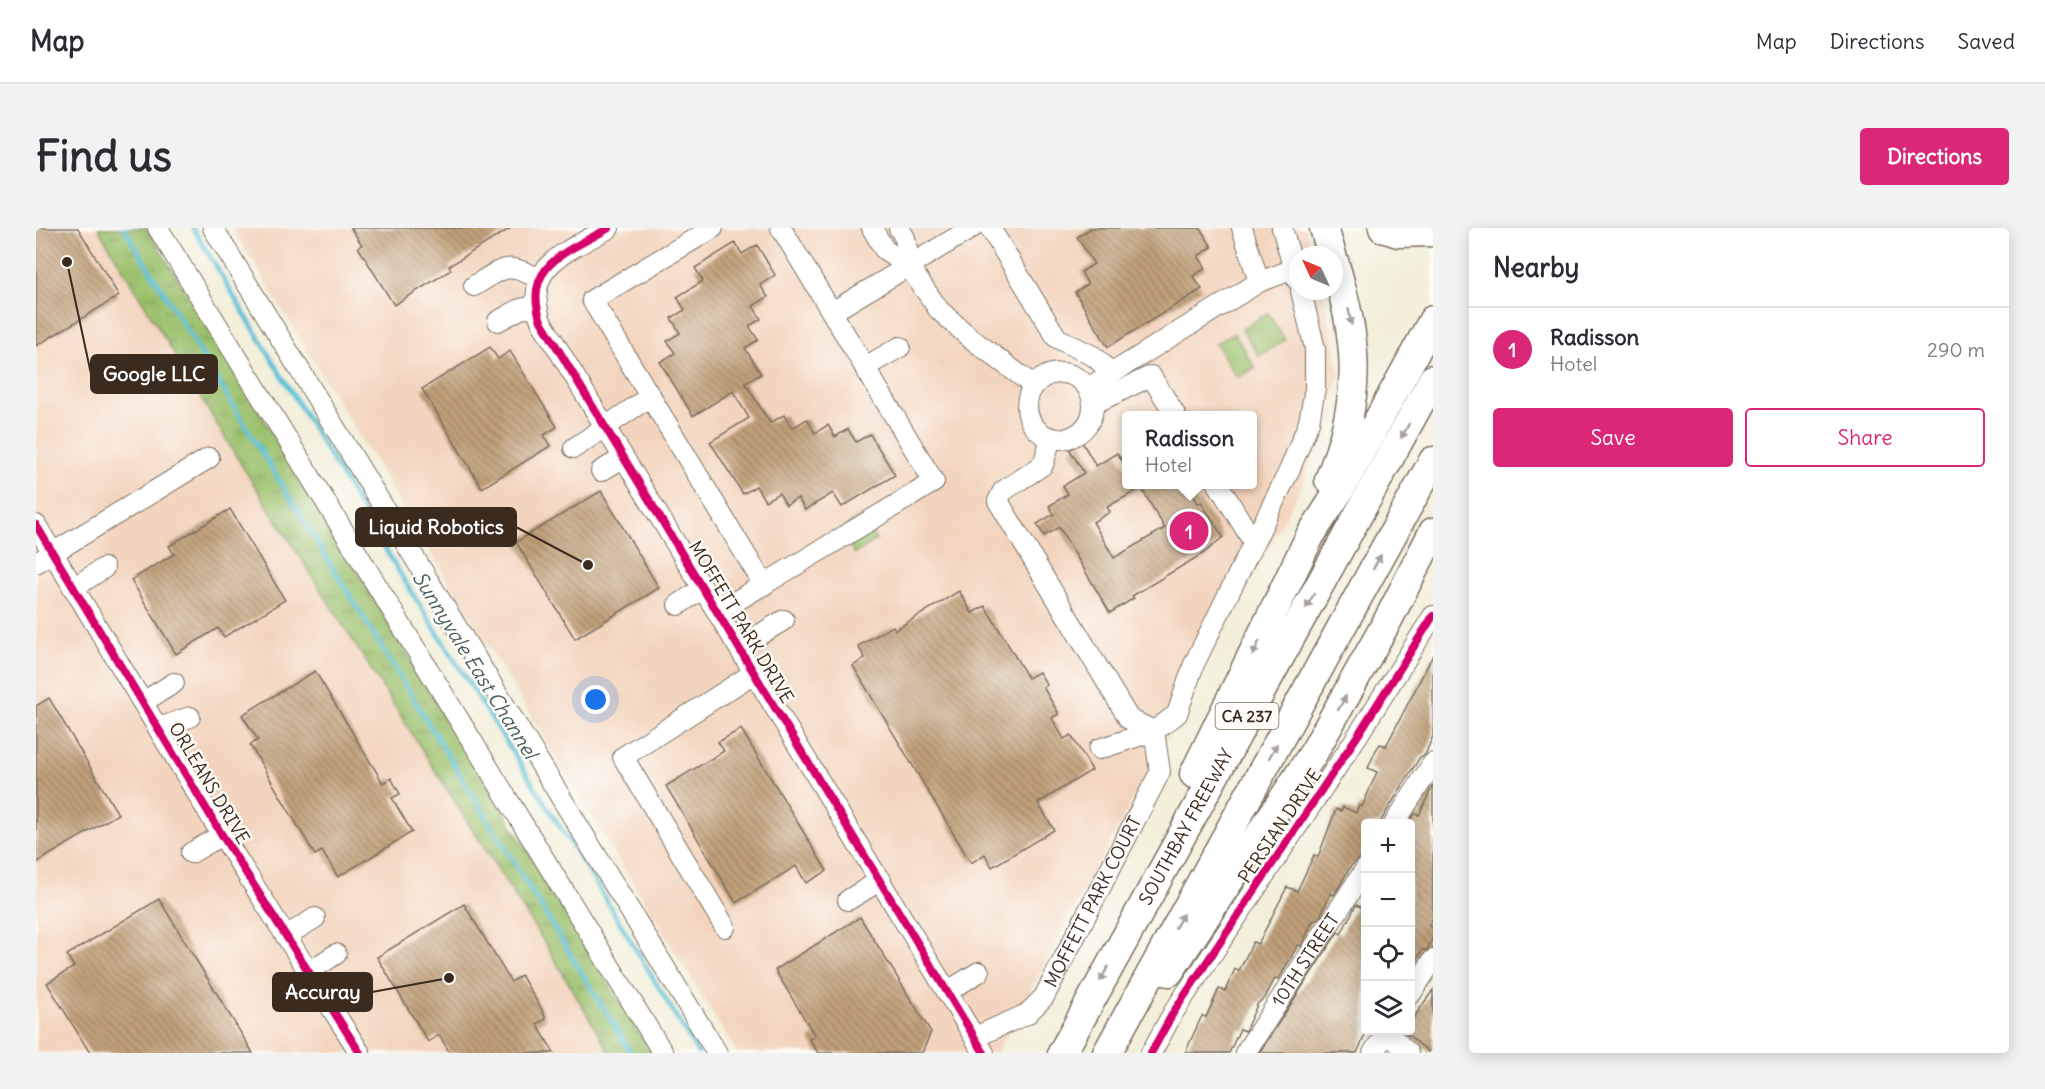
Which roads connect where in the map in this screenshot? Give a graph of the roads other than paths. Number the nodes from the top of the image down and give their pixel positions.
1 (158, 228) edge
2 (213, 228) edge
3 (609, 228) edge
4 (781, 228) edge
5 (872, 228) edge
6 (899, 228) edge
7 (972, 228) edge
8 (990, 228) edge
9 (1242, 228) edge
10 (1282, 228) edge
11 (1324, 228) edge
12 (1383, 228) edge
13 (700, 231) edge
14 (1433, 232) edge
15 (1329, 246) edge
16 (1289, 252) edge
17 (910, 268) junction
18 (1289, 277) edge
19 (539, 279) junction
20 (1258, 282) junction
21 (474, 286) dead end
22 (1343, 290) edge
23 (1302, 300) edge
24 (535, 306) junction
25 (832, 312) junction
26 (1433, 320) edge
27 (498, 321) dead end
28 (900, 347) dead end
29 (865, 367) junction
30 (1111, 373) junction
31 (1433, 379) edge
32 (1033, 385) junction
33 (651, 396) junction
34 (1091, 396) junction
35 (1173, 411) edge
36 (604, 426) junction
37 (1052, 438) junction
38 (574, 448) dead end
39 (209, 458) dead end
40 (623, 458) junction
41 (1433, 461) edge
42 (601, 471) dead end
43 (1221, 489) edge
44 (36, 525) edge
45 (1433, 532) edge
46 (1310, 536) junction
47 (1254, 543) junction
48 (53, 553) junction
49 (1433, 554) edge
50 (36, 564) edge
51 (105, 568) dead end
52 (764, 585) junction
53 (73, 588) junction
54 (703, 588) junction
55 (678, 605) dead end
56 (718, 612) junction
57 (1433, 616) edge
58 (784, 620) dead end
59 (1388, 620) junction
60 (739, 647) junction
61 (754, 673) junction
62 (174, 683) dead end
63 (143, 702) junction
64 (190, 717) dead end
65 (159, 728) junction
66 (1154, 731) junction
67 (1099, 749) dead end
68 (1433, 763) edge
69 (1397, 819) edge
70 (222, 835) junction
71 (191, 853) dead end
72 (1362, 873) edge
73 (881, 880) junction
74 (848, 900) dead end
75 (315, 918) dead end
76 (725, 927) dead end
77 (1126, 934) junction
78 (286, 936) junction
79 (336, 954) dead end
80 (1433, 960) edge
81 (310, 971) junction
82 (979, 972) dead end
83 (1415, 987) edge
84 (948, 991) junction
85 (1120, 1028) junction
86 (1385, 1035) edge
87 (1392, 1035) edge
88 (979, 1045) edge
89 (360, 1053) edge
90 (663, 1053) edge
91 (717, 1053) edge
92 (1062, 1053) edge
93 (1107, 1053) edge
94 (1151, 1053) edge
95 (1245, 1053) edge
96 (1374, 1053) edge
97 (1408, 1053) edge

1 - 90 street
2 - 91 street
3 - 19 street
4 - 25 street
5 - 17 street
6 - 17 street
7 - 17 street
8 - 30 street
9 - 20 street
10 - 16 street
11 - 15 highway
12 - 14 highway
13 - 33 street
17 - 25 street
17 - 32 street
18 - 20 street
19 - 21 street
19 - 24 street
20 - 30 street
22 -> 46 highway
23 - 47 street
24 - 27 street
24 - 36 street, MOFFETT PARK DRIVE
25 - 29 street
26 - 46 highway
28 - 29 street
29 - 52 street
30 - 34 street
31 -> 77 highway, SOUTHBAY FREEWAY / CA 237
32 - 34 street
32 - 37 street
33 - 36 street
33 - 52 street
34 - 35 street
34 - 37 street
36 - 38 street
36 - 40 street, MOFFETT PARK DRIVE
37 - 66 street
39 - 48 street
40 - 42 street
40 - 54 street, MOFFETT PARK DRIVE
85 -> 41 highway, CA 237
43 - 47 street
44 - 48 street, ORLEANS DRIVE
45 - 59 highway
46 -> 77 highway
47 - 66 street
48 - 50 street
48 - 53 street, ORLEANS DRIVE
49 - 59 highway
51 - 53 street
52 - 56 street
53 - 63 street, ORLEANS DRIVE
54 - 55 street
54 - 56 street, MOFFETT PARK DRIVE
56 - 60 street, MOFFETT PARK DRIVE
57 - 94 street, PERSIAN DRIVE
58 - 60 street
85 -> 59 highway
60 - 61 street, MOFFETT PARK DRIVE
61 - 73 street, MOFFETT PARK DRIVE
61 - 76 street
62 - 63 street
63 - 65 street, ORLEANS DRIVE
64 - 65 street
65 - 70 street, ORLEANS DRIVE
66 - 67 street
66 - 88 street, MOFFETT PARK COURT
68 - 69 street
70 - 71 street
70 - 78 street, ORLEANS DRIVE
72 - 95 street, 10TH STREET
73 - 74 street
73 - 84 street, MOFFETT PARK DRIVE
75 - 78 street
77 -> 92 highway, SOUTHBAY FREEWAY / CA 237
78 - 81 street, ORLEANS DRIVE
79 - 81 street
80 - 83 street
81 - 89 street, ORLEANS DRIVE
82 - 84 street
84 - 88 street, MOFFETT PARK DRIVE
85 - 93 highway, CA 237
86 - 96 street
87 - 97 street

